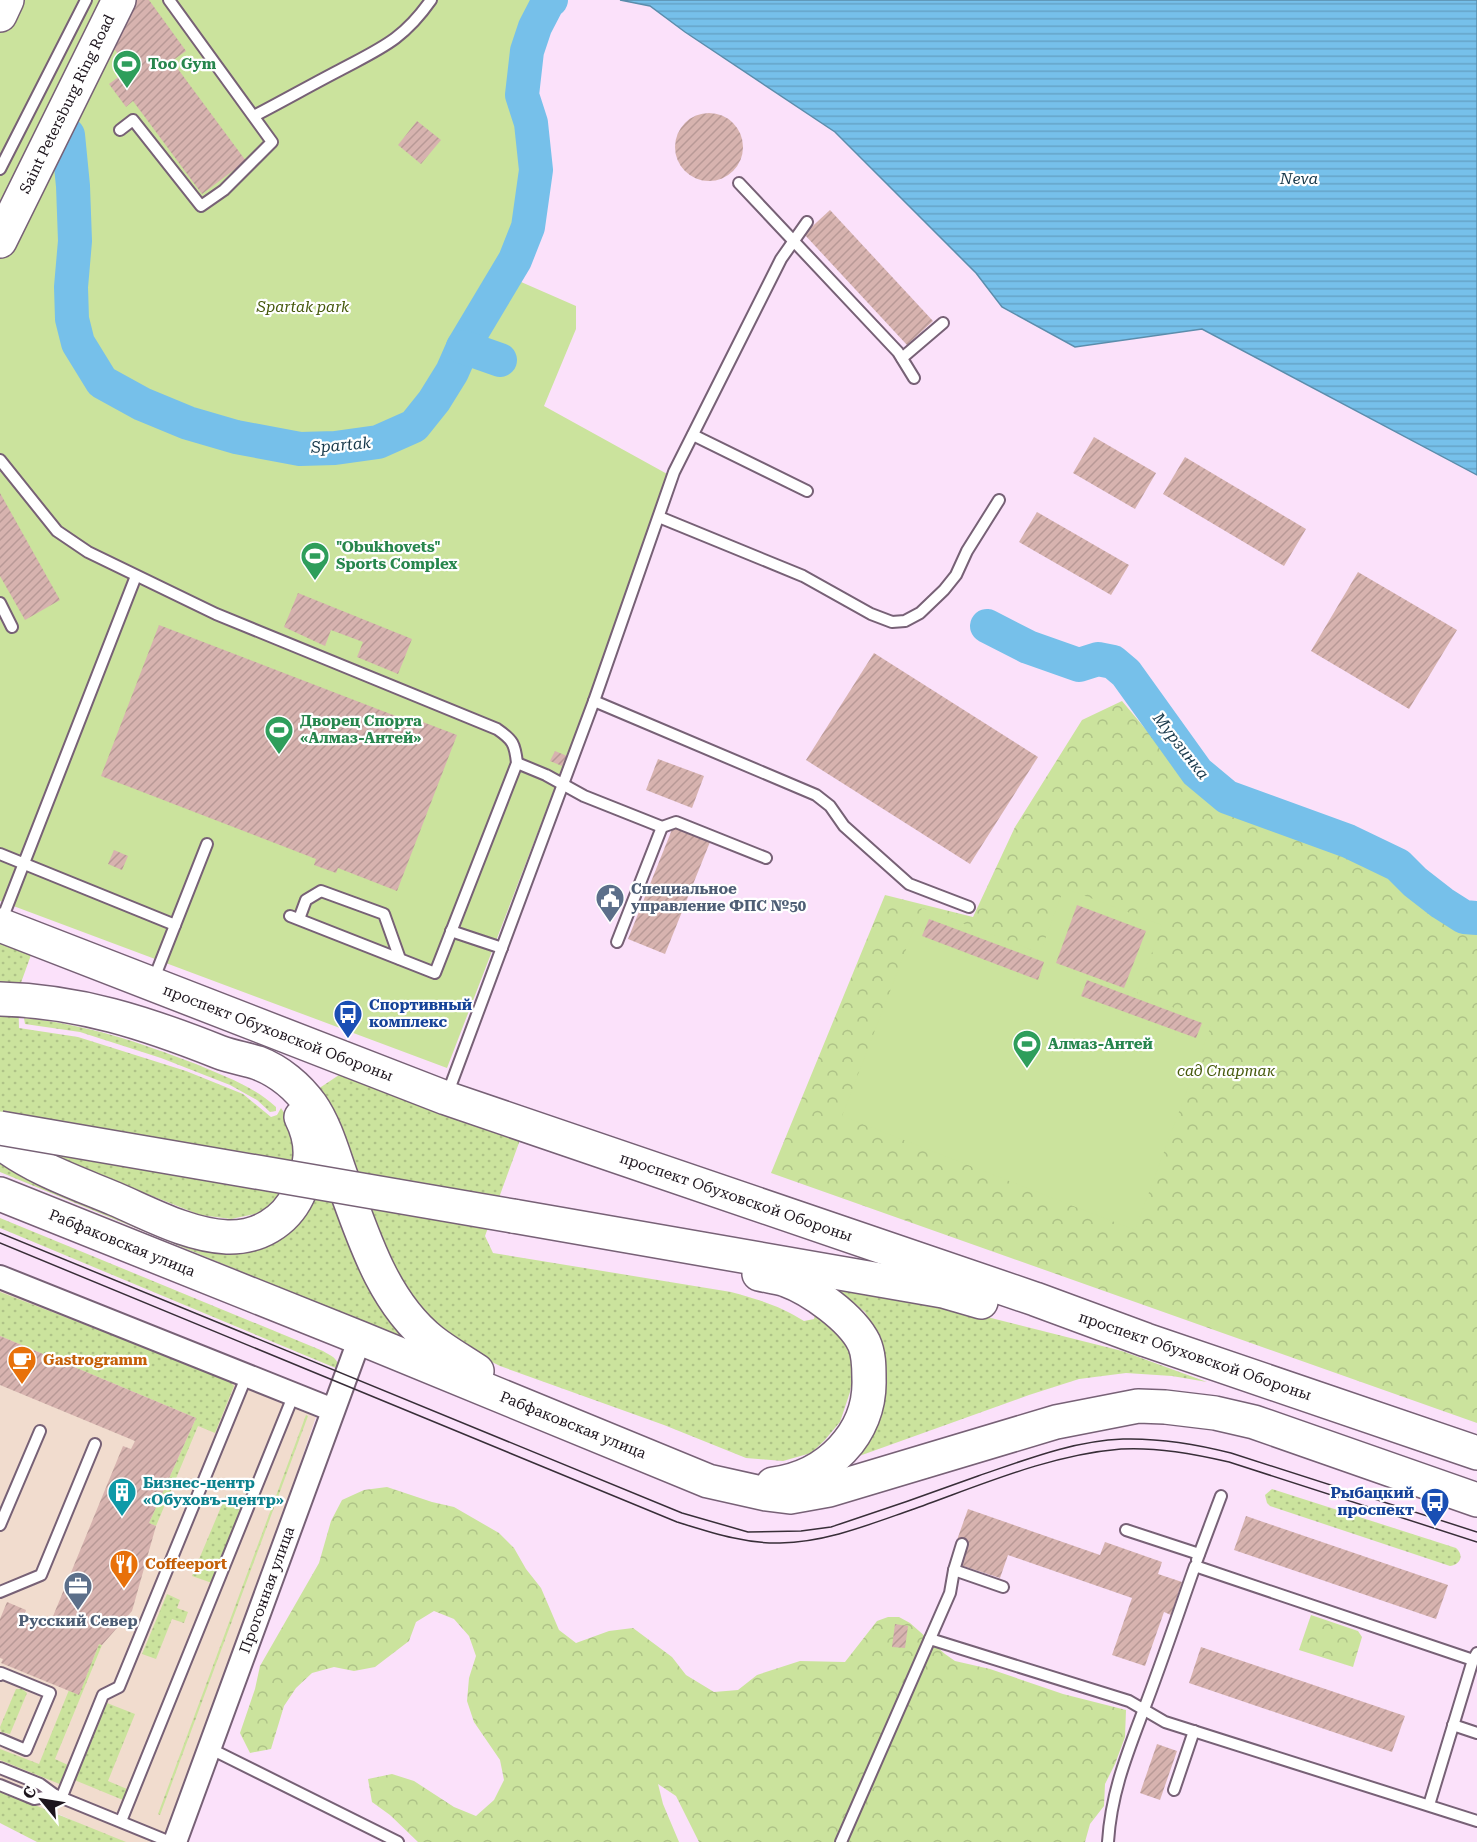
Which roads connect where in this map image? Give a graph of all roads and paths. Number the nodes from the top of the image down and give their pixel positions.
1 (7, 0) edge
2 (86, 0) edge
3 (119, 0) edge
4 (169, 0) edge
5 (431, 0) edge
6 (0, 15) edge
7 (254, 116) junction
8 (120, 130) dead end
9 (0, 169) edge
10 (739, 183) dead end
11 (807, 222) dead end
12 (793, 240) junction
13 (0, 241) edge
14 (943, 323) dead end
15 (902, 358) junction
16 (914, 378) dead end
17 (693, 435) junction
18 (0, 460) edge
19 (807, 491) dead end
20 (999, 500) dead end
21 (659, 517) junction
22 (136, 576) junction
23 (0, 603) edge
24 (12, 627) dead end
25 (594, 701) junction
26 (517, 764) junction
27 (562, 785) junction
28 (662, 827) junction
29 (207, 844) dead end
30 (0, 854) edge
31 (766, 858) dead end
32 (23, 865) junction
33 (969, 907) dead end
34 (0, 924) edge
35 (175, 925) junction
36 (451, 931) junction
37 (617, 942) dead end
38 (502, 948) junction
39 (400, 959) junction
40 (152, 984) junction
41 (0, 999) edge
42 (232, 1057) junction
43 (446, 1098) junction
44 (0, 1128) edge
45 (0, 1142) edge
46 (0, 1194) edge
47 (649, 1240) junction
48 (0, 1276) edge
49 (360, 1338) junction
50 (1146, 1340) junction
51 (247, 1375) junction
52 (294, 1394) junction
53 (526, 1406) junction
54 (333, 1410) junction
55 (40, 1431) dead end
56 (95, 1444) dead end
57 (1477, 1453) edge
58 (708, 1481) junction
59 (1221, 1496) dead end
60 (1477, 1500) edge
61 (0, 1526) edge
62 (1126, 1530) dead end
63 (962, 1544) dead end
64 (1199, 1554) junction
65 (1195, 1566) junction
66 (954, 1570) junction
67 (1003, 1587) dead end
68 (0, 1592) edge
69 (930, 1639) junction
70 (1475, 1656) edge
71 (0, 1675) edge
72 (1144, 1710) junction
73 (1453, 1725) junction
74 (1194, 1731) junction
75 (1477, 1733) edge
76 (0, 1739) edge
77 (209, 1748) junction
78 (0, 1768) edge
79 (0, 1785) edge
80 (1174, 1790) dead end
81 (59, 1795) junction
82 (1429, 1805) junction
83 (121, 1821) junction
84 (1477, 1821) edge
85 (170, 1842) edge
86 (175, 1842) edge
87 (398, 1842) edge
88 (842, 1842) edge
89 (1108, 1842) edge

1 - 6 main road
2 - 9 lane
3 - 13 main road, Saint Petersburg Ring Road
4 - 7 lane
5 - 7 lane
7 - 8 lane
10 - 12 lane
11 - 12 lane
12 - 15 lane
12 - 17 lane
14 - 15 lane
15 - 16 lane
17 - 19 lane
17 - 21 lane
18 - 22 lane
20 - 21 lane
21 - 25 lane
22 - 26 lane
22 - 32 lane
23 - 24 lane
25 - 27 lane
25 - 33 lane
26 - 27 lane
26 - 36 lane
27 - 28 lane
27 - 38 lane
28 - 31 lane
28 - 37 lane
29 - 35 lane
30 - 32 lane
32 - 34 lane
32 - 35 lane
34 - 40 main road, проспект Обуховской Обороны
35 - 40 lane
36 - 38 lane
36 - 39 lane
38 - 43 lane
39 - 39 lane
40 - 43 main road, проспект Обуховской Обороны
41 - 42 main road
42 - 45 main road
42 - 53 main road
43 - 50 main road, проспект Обуховской Обороны
44 - 47 main road, bridge
46 - 49 main road, Рабфаковская улица
47 - 50 main road
47 - 58 main road
48 - 51 street
49 - 53 main road, Рабфаковская улица
49 - 54 street, Прогонная улица
50 - 57 main road, проспект Обуховской Обороны
51 - 52 street
51 - 81 lane
52 - 54 street
52 - 83 lane
53 - 58 main road, Рабфаковская улица
54 - 77 street, Прогонная улица
55 - 61 lane
56 - 68 lane
58 - 60 main road, Рабфаковская улица
59 - 64 lane
62 - 64 lane
63 - 66 lane
64 - 65 lane
65 - 70 lane
65 - 72 lane
66 - 67 lane
66 - 69 lane
69 - 72 lane
69 - 88 lane
70 - 73 lane
71 - 76 lane
72 - 74 lane
72 - 89 lane
73 - 75 lane
73 - 82 lane
74 - 80 lane
74 - 82 lane
77 - 86 street, Прогонная улица
77 - 87 lane
78 - 81 lane
79 - 81 lane
81 - 83 lane
82 - 84 lane
83 - 85 lane

